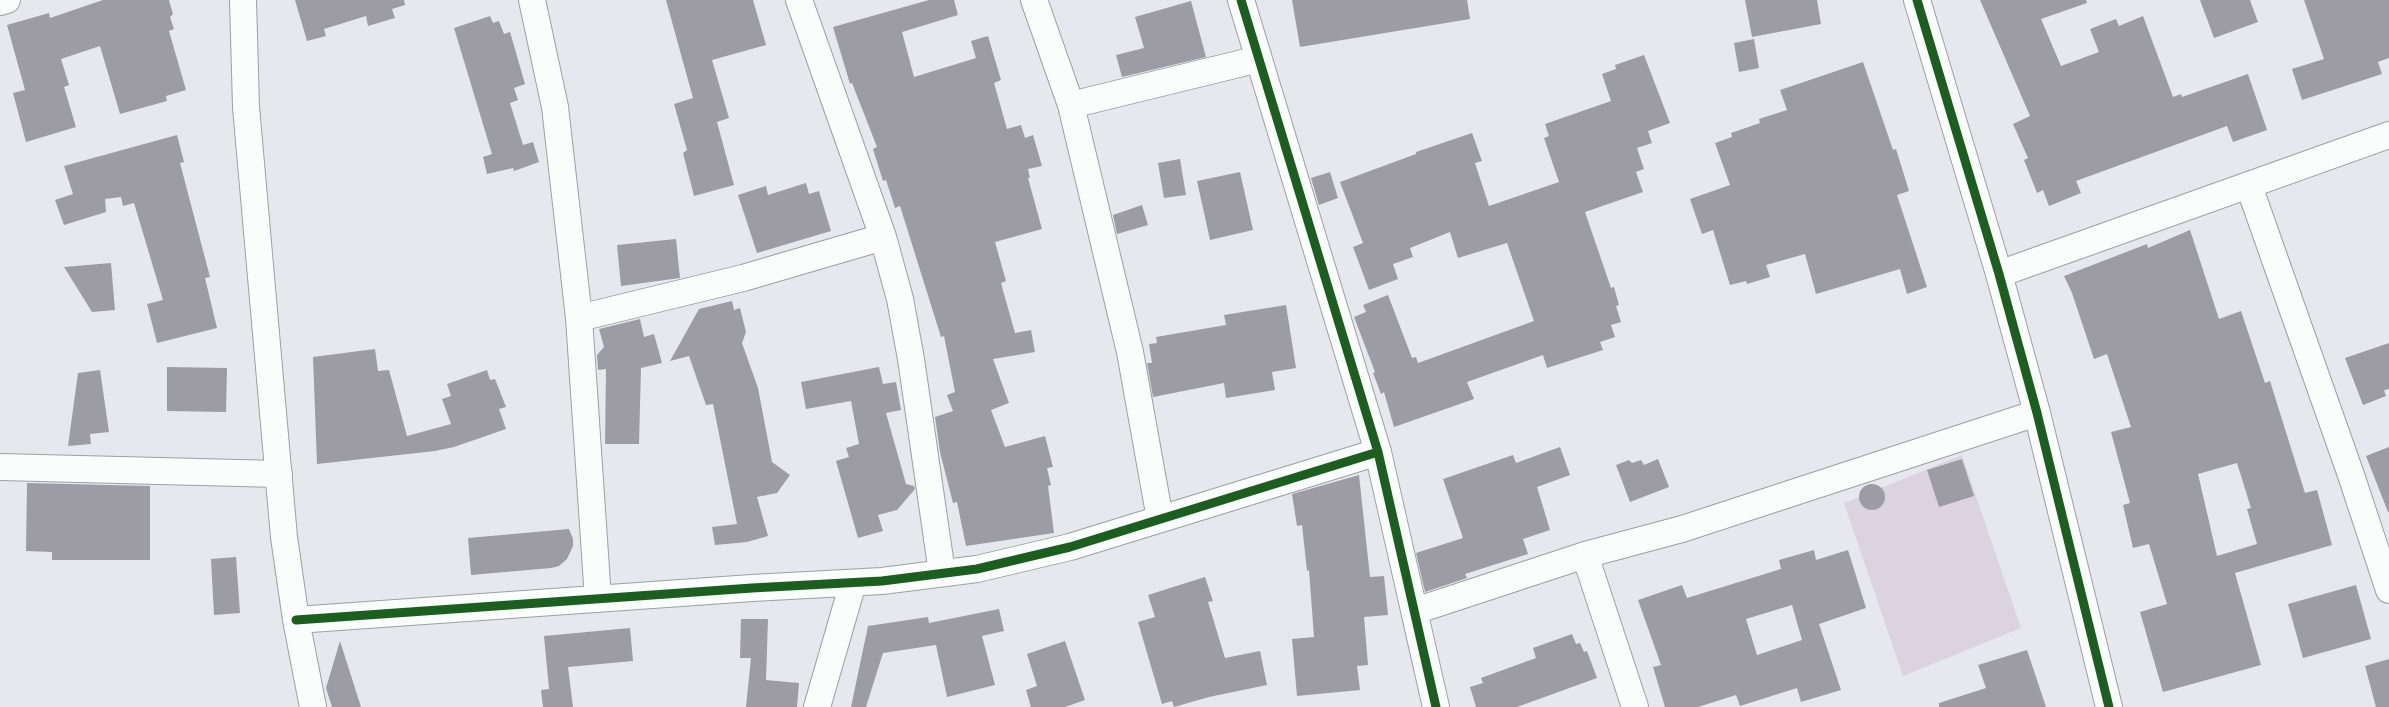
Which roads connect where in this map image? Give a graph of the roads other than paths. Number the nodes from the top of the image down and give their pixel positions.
1 (7, 0) edge
2 (243, 0) edge
3 (532, 0) edge
4 (799, 0) edge
5 (1034, 0) edge
6 (1241, 0) edge
7 (1917, 0) edge
8 (0, 2) edge
9 (1259, 59) junction
10 (1071, 105) junction
11 (2389, 135) edge
12 (2249, 186) junction
13 (884, 237) junction
14 (1999, 274) junction
15 (579, 318) junction
16 (2037, 413) junction
17 (1378, 452) junction
18 (0, 467) edge
19 (279, 474) junction
20 (1160, 519) junction
21 (1585, 555) junction
22 (942, 573) junction
23 (853, 583) junction
24 (2389, 590) edge
25 (598, 599) junction
26 (1415, 611) junction
27 (296, 620) junction
28 (313, 707) edge
29 (817, 707) edge
30 (1436, 707) edge
31 (1635, 707) edge
32 (2109, 707) edge

1 - 8 street
2 - 19 street
3 - 15 street
4 - 13 street
5 - 10 street
6 - 9 street
7 - 14 street
9 - 10 street
9 - 17 street
10 - 20 street
11 - 12 street
12 - 14 street
12 - 24 street
13 - 15 street
13 - 22 street
14 - 16 street
15 - 25 street
16 - 21 street
16 - 32 street
17 - 20 street
17 - 26 street
18 - 19 street
19 - 27 street
20 - 22 street
21 - 26 street
21 - 31 street
22 - 23 street
23 - 25 street
23 - 29 street
25 - 27 street
26 - 30 street
27 - 28 street

